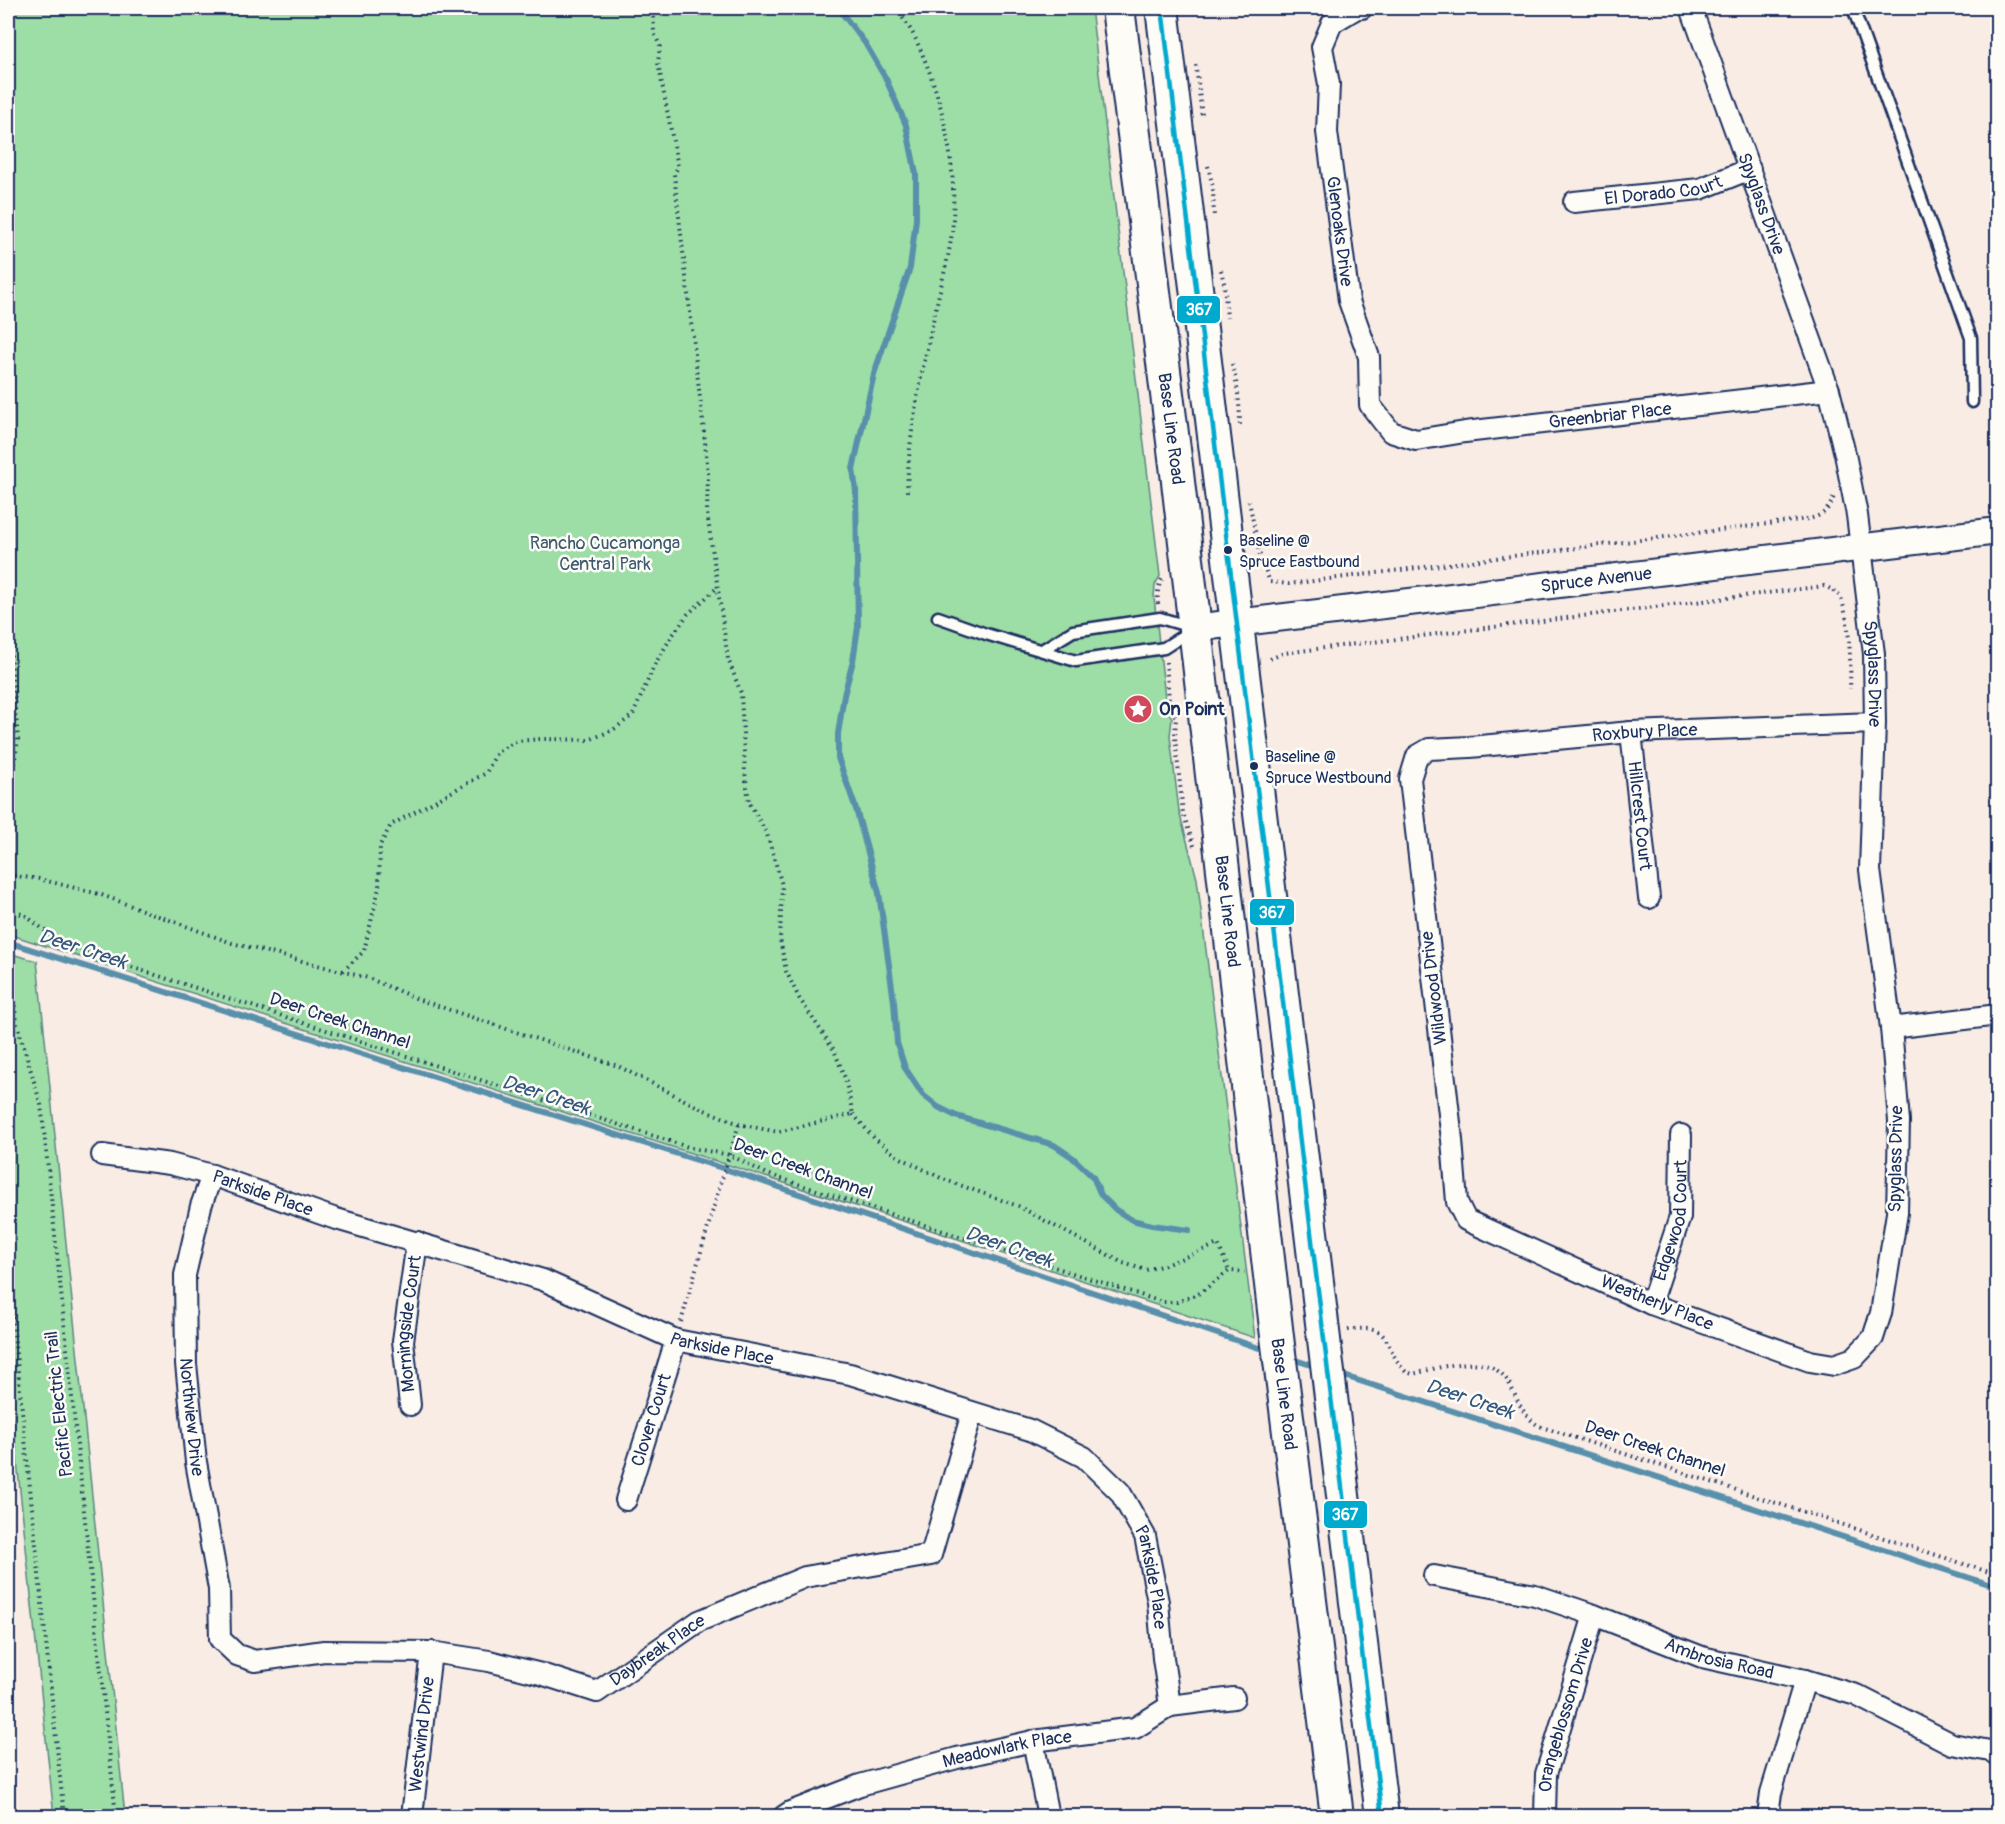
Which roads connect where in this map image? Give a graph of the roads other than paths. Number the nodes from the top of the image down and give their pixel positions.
1 (1118, 8) edge
2 (1162, 8) edge
3 (1362, 8) edge
4 (1691, 8) edge
5 (1853, 8) edge
6 (1750, 170) junction
7 (1574, 202) dead end
8 (1829, 390) junction
9 (1972, 402) dead end
10 (1391, 432) joint
11 (1998, 531) edge
12 (1861, 547) junction
13 (938, 617) dead end
14 (1236, 622) junction
15 (1194, 628) junction
16 (1042, 650) junction
17 (1875, 723) junction
18 (1631, 732) junction
19 (1417, 756) joint
20 (1649, 898) dead end
21 (1998, 1015) edge
22 (1891, 1028) junction
23 (1681, 1135) dead end
24 (102, 1155) dead end
25 (212, 1175) junction
26 (1466, 1220) joint
27 (417, 1242) junction
28 (1650, 1304) junction
29 (676, 1340) junction
30 (1854, 1358) joint
31 (410, 1404) dead end
32 (972, 1413) junction
33 (626, 1500) dead end
34 (1434, 1576) dead end
35 (1594, 1615) junction
36 (431, 1652) junction
37 (237, 1655) joint
38 (1805, 1680) junction
39 (1234, 1698) dead end
40 (1170, 1706) junction
41 (1033, 1742) junction
42 (1998, 1756) edge
43 (412, 1816) edge
44 (784, 1816) edge
45 (1048, 1816) edge
46 (1337, 1816) edge
47 (1382, 1816) edge
48 (1545, 1816) edge
49 (1768, 1816) edge

1 - 15 main road, Base Line Road
2 - 14 main road
3 - 10 street, Glenoaks Drive
4 - 6 street, Spyglass Drive
5 - 9 lane
6 - 7 street, El Dorado Court
6 - 8 street, Spyglass Drive
8 - 10 street, Greenbriar Place
8 - 12 street, Spyglass Drive
11 - 12 street, Spruce Avenue
12 - 14 street, Spruce Avenue
12 - 17 street, Spyglass Drive
13 - 16 lane
14 - 15 street, Spruce Avenue
14 - 47 main road
15 - 16 lane
15 - 16 lane
15 - 46 main road, Base Line Road
17 - 18 street, Roxbury Place
17 - 22 street, Spyglass Drive
18 - 19 street, Roxbury Place
18 - 20 street, Hillcrest Court
19 - 26 street, Wildwood Drive
21 - 22 street
22 - 30 street, Spyglass Drive
23 - 28 street, Edgewood Court
24 - 25 street, Parkside Place
25 - 27 street, Parkside Place
25 - 37 street, Northview Drive
26 - 28 street, Weatherly Place
27 - 29 street, Parkside Place
27 - 31 street, Morningside Court
28 - 30 street, Weatherly Place
29 - 32 street, Parkside Place
29 - 33 street, Clover Court
32 - 36 street, Daybreak Place
32 - 40 street, Parkside Place
34 - 35 street, Ambrosia Road
35 - 38 street, Ambrosia Road
35 - 48 street, Orangeblossom Drive
36 - 37 street, Daybreak Place
36 - 43 street, Westwind Drive
38 - 42 street, Ambrosia Road
38 - 49 street
39 - 40 street, Meadowlark Place
40 - 41 street, Meadowlark Place
41 - 44 street, Meadowlark Place
41 - 45 street

